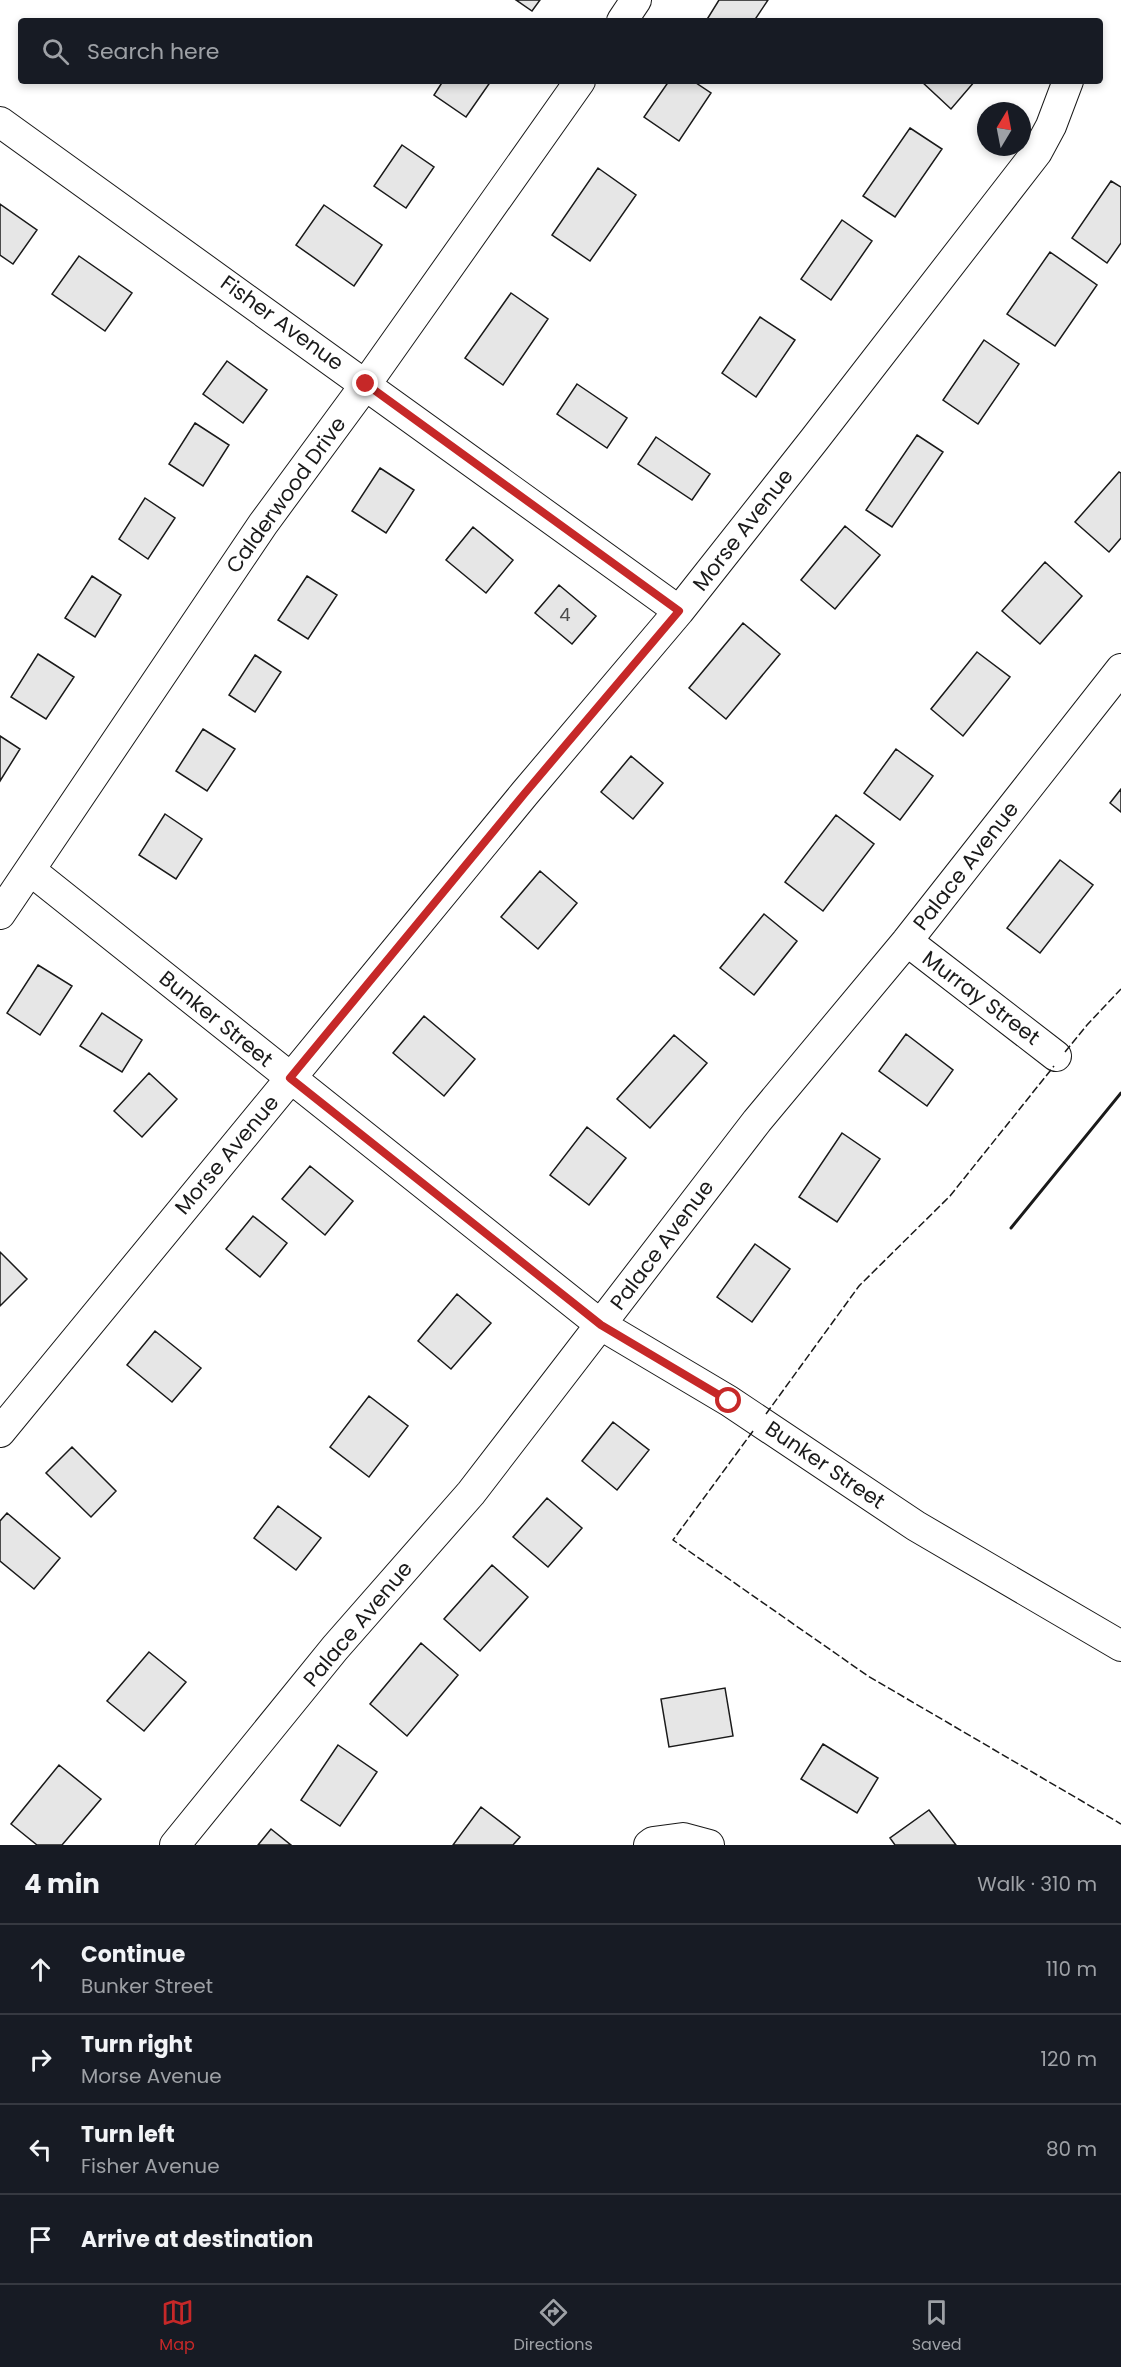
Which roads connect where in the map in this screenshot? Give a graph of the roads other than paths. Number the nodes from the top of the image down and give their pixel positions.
1 (636, 0) edge
2 (624, 18) edge
3 (578, 84) edge
4 (1067, 84) edge
5 (0, 122) edge
6 (366, 384) junction
7 (679, 611) junction
8 (1121, 669) edge
9 (30, 870) junction
10 (0, 914) edge
11 (906, 941) junction
12 (1056, 1056) dead end
13 (290, 1078) junction
14 (601, 1325) junction
15 (0, 1432) edge
16 (1121, 1646) edge
17 (176, 1845) edge
18 (649, 1845) edge
19 (709, 1845) edge

1 - 2 street
3 - 6 street, Calderwood Drive
4 - 7 street, Morse Avenue
5 - 6 street, Fisher Avenue
6 - 7 street, Fisher Avenue
6 - 9 street, Calderwood Drive
7 - 13 street, Morse Avenue
8 - 11 street, Palace Avenue
9 - 10 street, Calderwood Drive
9 - 13 street, Bunker Street
11 - 12 street, Murray Street
11 - 14 street, Palace Avenue
13 - 14 street, Bunker Street
13 - 15 street, Morse Avenue
14 - 16 street, Bunker Street
14 - 17 street, Palace Avenue
18 - 19 street

